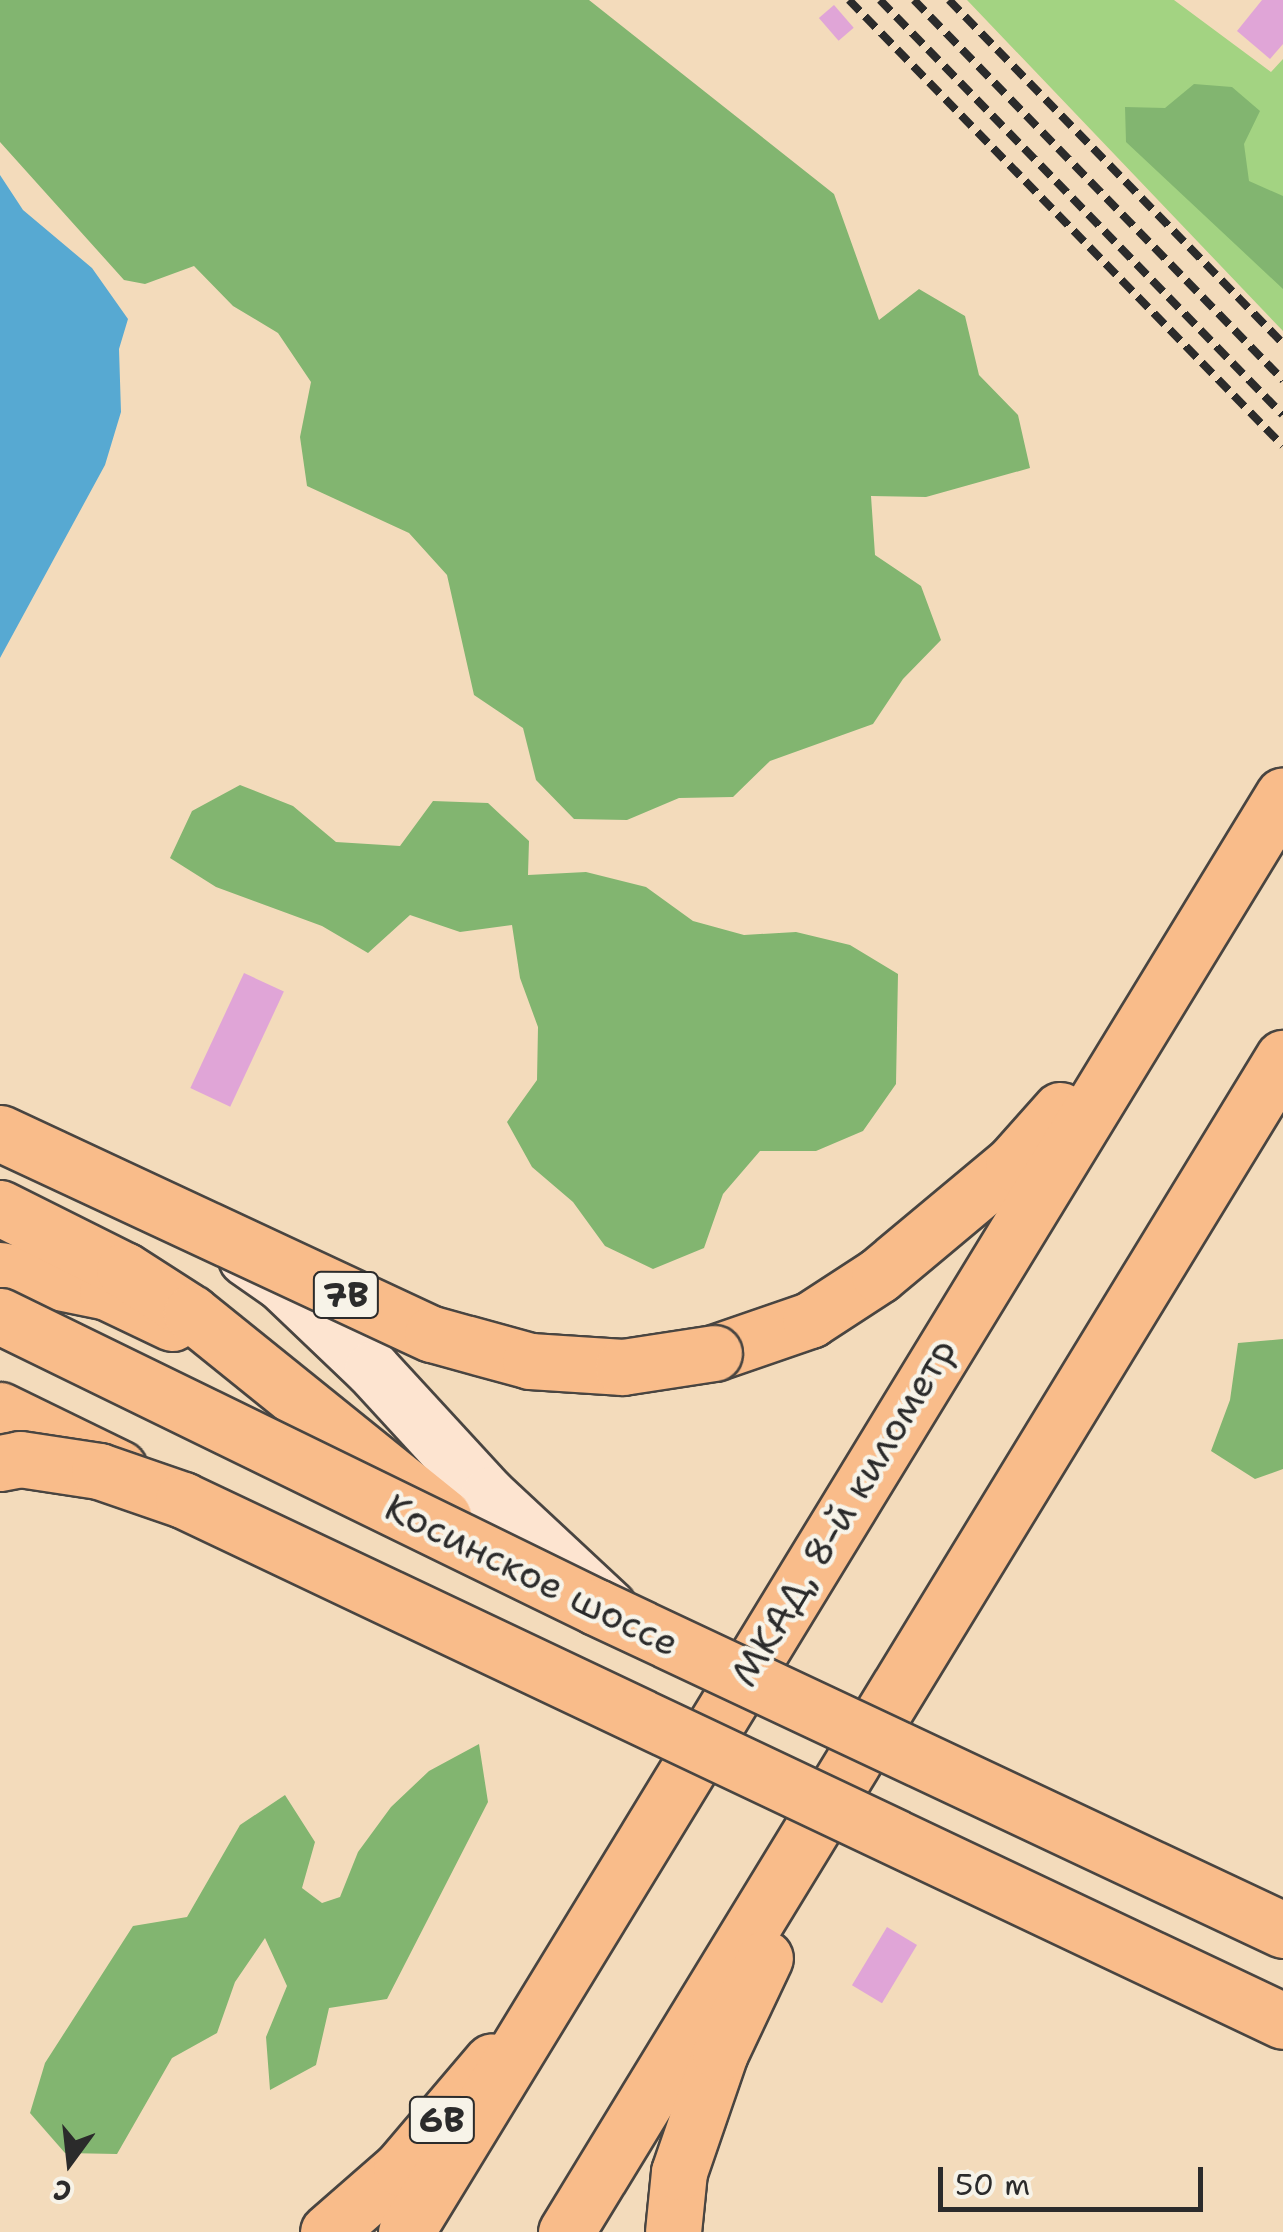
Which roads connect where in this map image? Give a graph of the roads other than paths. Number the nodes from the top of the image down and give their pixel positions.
1 (1283, 794) edge
2 (1158, 998) junction
3 (1283, 1058) edge
4 (0, 1123) edge
5 (0, 1133) edge
6 (19, 1217) edge
7 (0, 1270) edge
8 (0, 1316) edge
9 (257, 1372) junction
10 (0, 1410) edge
11 (0, 1450) edge
12 (0, 1463) edge
13 (184, 1500) junction
14 (593, 1710) dead end
15 (874, 1724) junction
16 (937, 1778) dead end
17 (899, 1854) dead end
18 (1283, 1930) edge
19 (1283, 1940) edge
20 (546, 1998) junction
21 (1283, 2021) edge
22 (1283, 2037) edge
23 (328, 2232) edge
24 (406, 2232) edge
25 (566, 2232) edge
26 (674, 2232) edge

1 - 2 main road, МКАД, 8-й километр
2 - 5 main road, 7B, bridge
2 - 20 main road, МКАД, 8-й километр
3 - 15 main road
4 - 9 main road
6 - 9 main road
7 - 9 main road
8 - 18 main road, Косинское шоссе, bridge
10 - 13 main road, bridge
11 - 14 main road
12 - 13 main road, bridge
13 - 21 main road, bridge
15 - 25 main road
15 - 26 main road
16 - 19 main road
17 - 22 main road
20 - 23 main road, 6B
20 - 24 main road, МКАД, 8-й километр

